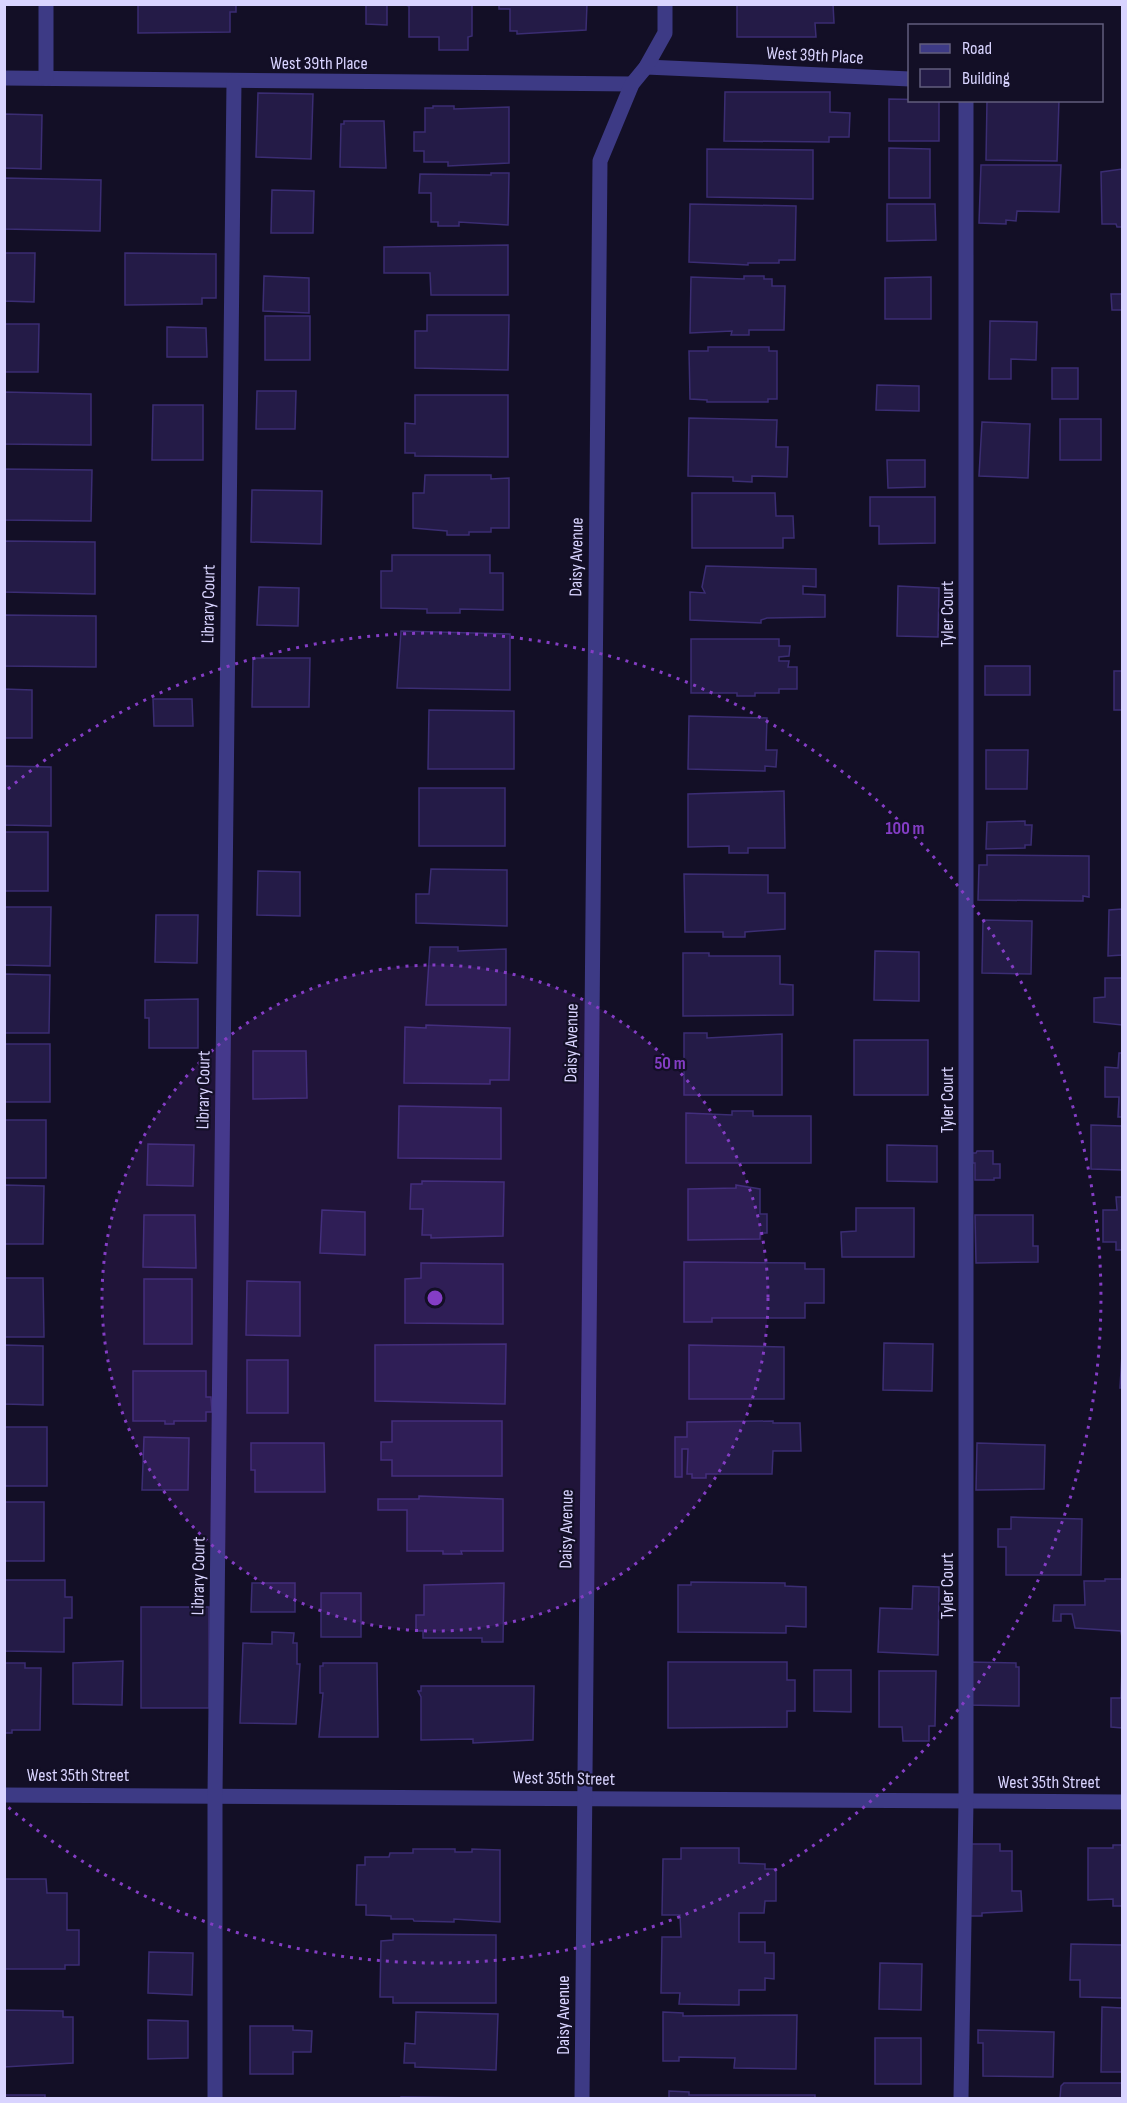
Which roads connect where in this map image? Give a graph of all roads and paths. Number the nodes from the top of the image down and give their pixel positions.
1 (46, 4) edge
2 (665, 4) edge
3 (646, 68) junction
4 (4, 78) edge
5 (46, 78) junction
6 (908, 79) edge
7 (234, 81) junction
8 (632, 84) junction
9 (966, 102) edge
10 (4, 1795) edge
11 (215, 1795) junction
12 (583, 1797) junction
13 (966, 1802) junction
14 (1122, 1802) edge
15 (214, 2098) edge
16 (582, 2098) edge
17 (961, 2098) edge

1 - 5 street
2 - 3 street, Daisy Avenue
3 - 6 street, West 39th Place
3 - 8 street, Daisy Avenue
4 - 5 street, West 39th Place
5 - 7 street, West 39th Place
7 - 8 street, West 39th Place
7 - 11 street, Library Court
8 - 12 street, Daisy Avenue
9 - 13 street, Tyler Court
10 - 11 street, West 35th Street
11 - 12 street, West 35th Street
11 - 15 street, Library Court
12 - 13 street, West 35th Street
12 - 16 street, Daisy Avenue
13 - 14 street, West 35th Street
13 - 17 street, Tyler Court

